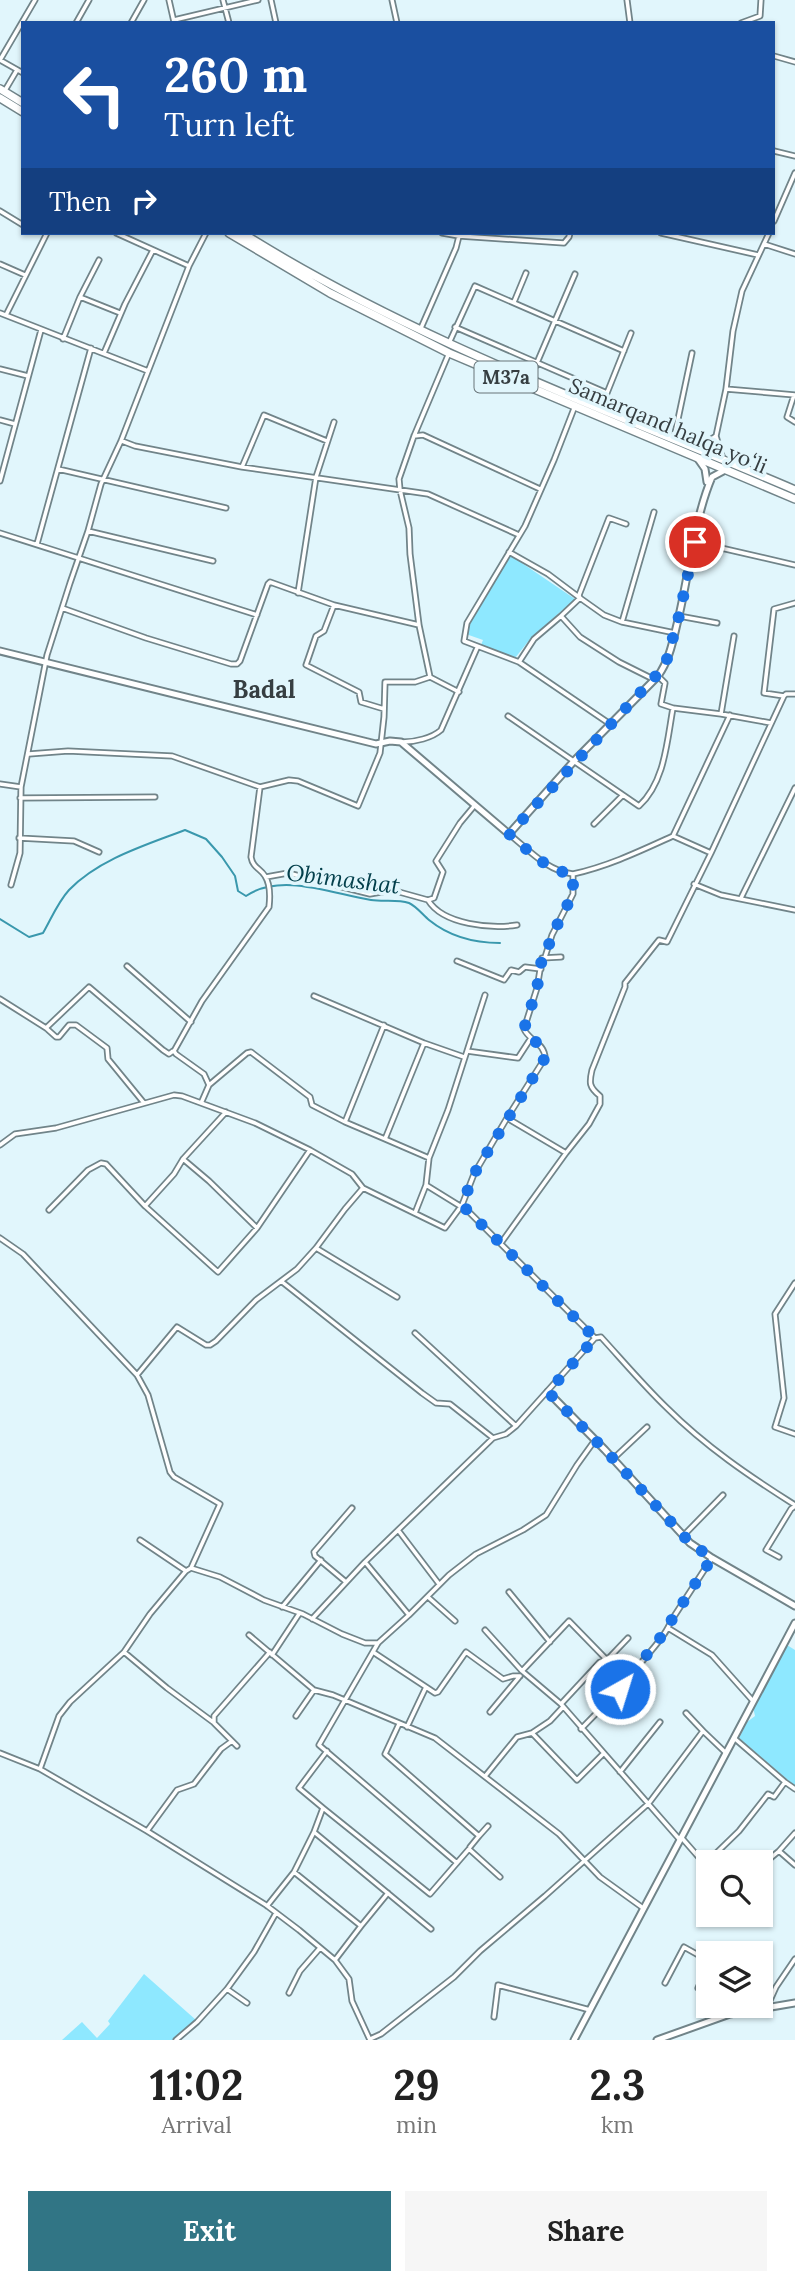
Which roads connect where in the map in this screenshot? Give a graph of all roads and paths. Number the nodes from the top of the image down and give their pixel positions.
1 (35, 0) edge
2 (89, 0) edge
3 (144, 0) edge
4 (169, 0) edge
5 (223, 0) edge
6 (258, 0) edge
7 (271, 0) edge
8 (392, 0) edge
9 (626, 0) edge
10 (761, 0) edge
11 (225, 9) junction
12 (23, 21) edge
13 (77, 21) edge
14 (132, 21) edge
15 (174, 21) edge
16 (178, 21) edge
17 (228, 21) edge
18 (276, 21) edge
19 (397, 21) edge
20 (630, 21) edge
21 (746, 21) edge
22 (21, 24) edge
23 (775, 56) edge
24 (0, 60) edge
25 (795, 62) edge
26 (17, 70) junction
27 (21, 72) edge
28 (1, 93) edge
29 (21, 102) edge
30 (21, 110) edge
31 (775, 151) edge
32 (795, 156) edge
33 (795, 173) edge
34 (775, 205) edge
35 (780, 206) junction
36 (0, 211) edge
37 (775, 218) edge
38 (21, 224) edge
39 (45, 235) edge
40 (120, 235) edge
41 (205, 235) edge
42 (233, 235) edge
43 (245, 235) edge
44 (453, 235) edge
45 (464, 235) edge
46 (480, 235) edge
47 (569, 235) edge
48 (671, 235) edge
49 (768, 235) edge
50 (459, 236) junction
51 (764, 244) junction
52 (153, 250) junction
53 (795, 254) edge
54 (758, 255) junction
55 (99, 260) dead end
56 (0, 264) edge
57 (189, 265) junction
58 (526, 273) dead end
59 (575, 274) dead end
60 (25, 275) junction
61 (80, 297) junction
62 (514, 302) junction
63 (367, 308) junction
64 (0, 313) edge
65 (121, 313) junction
66 (6, 316) junction
67 (555, 320) junction
68 (455, 327) junction
69 (41, 330) junction
70 (420, 330) junction
71 (631, 333) dead end
72 (63, 339) junction
73 (91, 348) junction
74 (449, 348) junction
75 (624, 351) junction
76 (104, 353) junction
77 (692, 353) dead end
78 (537, 362) junction
79 (0, 369) edge
80 (148, 371) junction
81 (28, 376) junction
82 (530, 379) junction
83 (726, 389) junction
84 (607, 393) junction
85 (795, 395) edge
86 (575, 406) junction
87 (601, 408) junction
88 (612, 417) junction
89 (0, 420) edge
90 (334, 422) dead end
91 (795, 422) edge
92 (15, 424) junction
93 (414, 436) junction
94 (716, 436) junction
95 (674, 438) junction
96 (121, 441) junction
97 (327, 441) junction
98 (697, 449) junction
99 (697, 458) junction
100 (723, 459) junction
101 (242, 467) junction
102 (1, 468) edge
103 (58, 469) junction
104 (726, 470) junction
105 (316, 477) junction
106 (103, 479) junction
107 (0, 481) edge
108 (707, 488) junction
109 (541, 489) junction
110 (400, 490) junction
111 (794, 494) edge
112 (226, 508) dead end
113 (654, 512) dead end
114 (626, 524) dead end
115 (88, 531) junction
116 (0, 533) edge
117 (519, 535) junction
118 (695, 542) junction
119 (37, 544) junction
120 (509, 552) junction
121 (79, 558) junction
122 (213, 561) dead end
123 (795, 565) edge
124 (298, 593) junction
125 (580, 598) junction
126 (795, 603) edge
127 (334, 605) junction
128 (62, 608) junction
129 (257, 615) junction
130 (561, 616) junction
131 (679, 616) junction
132 (622, 622) junction
133 (717, 622) dead end
134 (419, 625) junction
135 (675, 633) junction
136 (734, 636) dead end
137 (477, 648) junction
138 (0, 651) edge
139 (48, 661) junction
140 (519, 662) junction
141 (430, 677) junction
142 (656, 678) junction
143 (459, 692) junction
144 (795, 694) edge
145 (784, 696) junction
146 (673, 708) junction
147 (384, 709) junction
148 (721, 714) junction
149 (730, 715) junction
150 (508, 716) dead end
151 (771, 723) junction
152 (610, 724) junction
153 (382, 743) junction
154 (401, 743) junction
155 (29, 754) junction
156 (574, 761) junction
157 (0, 784) edge
158 (21, 787) junction
159 (260, 787) junction
160 (795, 788) edge
161 (623, 795) junction
162 (155, 797) dead end
163 (20, 798) junction
164 (475, 805) junction
165 (594, 824) dead end
166 (509, 834) junction
167 (673, 836) junction
168 (19, 838) junction
169 (99, 852) dead end
170 (710, 853) junction
171 (573, 874) junction
172 (266, 877) junction
173 (694, 884) junction
174 (11, 885) dead end
175 (741, 898) junction
176 (428, 900) junction
177 (795, 910) edge
178 (517, 925) dead end
179 (545, 957) junction
180 (561, 957) dead end
181 (457, 961) dead end
182 (127, 966) dead end
183 (541, 969) junction
184 (485, 995) dead end
185 (314, 996) dead end
186 (0, 999) edge
187 (192, 1023) junction
188 (384, 1026) junction
189 (46, 1028) junction
190 (531, 1038) junction
191 (424, 1043) junction
192 (174, 1051) junction
193 (467, 1051) junction
194 (464, 1057) junction
195 (209, 1085) junction
196 (202, 1102) junction
197 (145, 1104) junction
198 (226, 1112) junction
199 (507, 1118) junction
200 (345, 1122) junction
201 (385, 1139) junction
202 (0, 1145) edge
203 (310, 1150) junction
204 (566, 1153) junction
205 (429, 1158) junction
206 (183, 1159) junction
207 (426, 1185) junction
208 (363, 1188) junction
209 (145, 1206) junction
210 (461, 1206) junction
211 (49, 1210) dead end
212 (415, 1213) junction
213 (257, 1228) junction
214 (0, 1238) edge
215 (501, 1243) junction
216 (316, 1248) junction
217 (281, 1281) junction
218 (795, 1283) edge
219 (397, 1297) dead end
220 (415, 1332) dead end
221 (595, 1338) junction
222 (137, 1375) junction
223 (548, 1392) junction
224 (516, 1426) junction
225 (648, 1427) dead end
226 (795, 1434) edge
227 (493, 1438) junction
228 (595, 1440) junction
229 (613, 1459) junction
230 (723, 1495) dead end
231 (795, 1506) edge
232 (352, 1508) dead end
233 (398, 1530) junction
234 (684, 1535) junction
235 (140, 1540) dead end
236 (712, 1558) junction
237 (779, 1558) dead end
238 (321, 1560) junction
239 (365, 1562) junction
240 (189, 1570) junction
241 (346, 1582) junction
242 (439, 1585) junction
243 (509, 1592) dead end
244 (428, 1597) junction
245 (795, 1606) edge
246 (282, 1607) junction
247 (299, 1614) junction
248 (410, 1615) junction
249 (312, 1619) junction
250 (455, 1620) dead end
251 (795, 1623) edge
252 (668, 1628) junction
253 (485, 1630) dead end
254 (249, 1635) dead end
255 (628, 1638) dead end
256 (550, 1642) junction
257 (378, 1643) junction
258 (373, 1651) junction
259 (124, 1652) junction
260 (271, 1654) junction
261 (607, 1660) junction
262 (522, 1673) junction
263 (426, 1687) junction
264 (314, 1690) junction
265 (345, 1701) junction
266 (753, 1701) junction
267 (562, 1706) junction
268 (490, 1712) dead end
269 (686, 1713) dead end
270 (296, 1716) dead end
271 (660, 1722) dead end
272 (214, 1723) junction
273 (399, 1724) junction
274 (408, 1727) junction
275 (581, 1729) junction
276 (703, 1731) junction
277 (532, 1734) junction
278 (734, 1738) junction
279 (232, 1741) junction
280 (237, 1746) dead end
281 (327, 1751) junction
282 (0, 1753) edge
283 (726, 1753) junction
284 (603, 1754) junction
285 (40, 1769) junction
286 (620, 1772) junction
287 (486, 1775) junction
288 (785, 1782) junction
289 (795, 1789) edge
290 (649, 1803) junction
291 (323, 1808) junction
292 (488, 1826) dead end
293 (147, 1831) junction
294 (314, 1832) junction
295 (795, 1833) edge
296 (479, 1836) junction
297 (680, 1839) junction
298 (470, 1847) dead end
299 (719, 1850) edge
300 (779, 1851) junction
301 (696, 1855) edge
302 (773, 1856) edge
303 (585, 1861) junction
304 (457, 1863) junction
305 (795, 1865) edge
306 (294, 1872) junction
307 (500, 1877) dead end
308 (388, 1893) junction
309 (267, 1906) junction
310 (643, 1908) junction
311 (276, 1913) junction
312 (360, 1926) junction
313 (431, 1928) dead end
314 (320, 1948) junction
315 (696, 1954) edge
316 (795, 1959) edge
317 (335, 1960) junction
318 (665, 1983) dead end
319 (226, 1989) junction
320 (289, 1993) dead end
321 (773, 1993) edge
322 (247, 2003) dead end
323 (795, 2003) edge
324 (773, 2007) edge
325 (590, 2010) junction
326 (494, 2017) dead end
327 (720, 2018) edge
328 (672, 2037) edge
329 (176, 2040) edge
330 (370, 2040) edge
331 (574, 2040) edge
332 (657, 2040) edge

1 - 12 street
2 - 13 street
3 - 14 street
4 - 15 street
5 - 11 street
6 - 11 street
7 - 18 street
8 - 19 street
9 - 20 street
10 - 21 street
11 - 16 street
11 - 17 street
22 - 24 street
23 - 25 street
24 - 26 street
26 - 27 street
26 - 28 street
28 - 29 highway
28 - 30 highway
31 - 32 street
33 - 35 street
34 - 35 street
35 - 37 street
36 - 38 street
39 - 60 street
40 - 52 street
41 - 57 street
42 - 63 highway, Samarqand halqa yoʻli / M37a
43 - 63 highway, Samarqand halqa yoʻli / M37a
44 - 50 street
45 - 50 street
46 - 47 street
48 - 54 street
49 - 51 street
50 - 70 street
51 - 53 street
51 - 54 street
52 - 57 street
52 - 65 street
54 - 83 street
55 - 61 street
56 - 60 street
57 - 80 street
58 - 62 street
59 - 67 street
60 - 66 street
61 - 65 street
61 - 72 street
62 - 67 street
62 - 68 street
63 - 70 highway, Samarqand halqa yoʻli / M37a
63 - 74 highway, Samarqand halqa yoʻli / M37a
64 - 66 street
65 - 76 street
66 - 69 street
67 - 75 street
67 - 78 street
68 - 74 street
68 - 78 street
69 - 72 street
69 - 81 street
70 - 74 highway, Samarqand halqa yoʻli / M37a
71 - 75 street
72 - 73 street
73 - 76 street
73 - 103 street
74 - 82 highway, Samarqand halqa yoʻli / M37a
74 - 86 highway, Samarqand halqa yoʻli / M37a
74 - 93 street
75 - 84 street
76 - 80 street
77 - 95 street
78 - 82 street
78 - 84 street
79 - 81 street
80 - 96 street
81 - 92 street
82 - 87 highway, Samarqand halqa yoʻli / M37a
83 - 85 street
83 - 94 street
84 - 87 street
85 - 91 street
86 - 88 highway, Samarqand halqa yoʻli / M37a
86 - 109 street
87 - 88 highway, Samarqand halqa yoʻli / M37a
88 - 95 highway, Samarqand halqa yoʻli / M37a
88 - 99 highway, Samarqand halqa yoʻli / M37a
89 - 92 street
90 - 97 street
92 - 102 street
93 - 109 street
93 - 110 street
94 - 98 street
94 - 100 street
95 - 98 highway, Samarqand halqa yoʻli / M37a
96 - 101 street
96 - 106 street
97 - 101 street
97 - 105 street
98 - 100 highway, Samarqand halqa yoʻli / M37a
99 - 104 highway, Samarqand halqa yoʻli / M37a
99 - 108 street
100 - 111 highway, Samarqand halqa yoʻli / M37a
101 - 105 street
102 - 107 street
103 - 106 street
103 - 119 street
104 - 108 street
104 - 111 highway, Samarqand halqa yoʻli / M37a
105 - 110 street
105 - 124 street
106 - 112 street
106 - 115 street
108 - 118 street
109 - 117 street
110 - 117 street
110 - 134 street
113 - 132 street
114 - 125 street
115 - 121 street
115 - 122 street
116 - 119 street
117 - 120 street
118 - 123 street
118 - 131 street
119 - 121 street
120 - 125 street
120 - 137 street
121 - 128 street
121 - 129 street
124 - 127 street
124 - 129 street
125 - 130 street
125 - 132 street
126 - 145 street
127 - 134 street
127 - 147 street
128 - 129 street
128 - 139 street
130 - 140 street
130 - 142 street
131 - 133 street
131 - 135 street
132 - 135 street
134 - 141 street
135 - 142 street
136 - 148 street
137 - 140 street
137 - 143 street
138 - 139 street
139 - 153 street
139 - 155 street
140 - 152 street
141 - 143 street
141 - 147 street
142 - 146 street
142 - 152 street
143 - 154 street
144 - 145 street
145 - 151 street
146 - 148 street
146 - 161 street
147 - 153 street
148 - 149 street
149 - 151 street
149 - 167 street
150 - 156 street
151 - 170 street
152 - 156 street
153 - 154 street
153 - 159 street
154 - 164 street
155 - 158 street
155 - 159 street
156 - 161 street
156 - 166 street
157 - 158 street
158 - 163 street
159 - 172 street
160 - 175 street
161 - 165 street
162 - 163 street
163 - 168 street
164 - 166 street
164 - 176 street
166 - 171 street
167 - 170 street
167 - 171 street
168 - 169 street
168 - 174 street
170 - 173 street
171 - 179 street
172 - 176 street
172 - 187 street
173 - 175 street
173 - 204 street
175 - 177 street
176 - 178 street
179 - 180 street
179 - 183 street
181 - 183 street
182 - 187 street
183 - 190 street
184 - 193 street
185 - 188 street
186 - 189 street
187 - 192 street
188 - 191 street
188 - 200 street
189 - 192 street
189 - 197 street
190 - 193 street
190 - 199 street
191 - 194 street
191 - 201 street
192 - 195 street
193 - 194 street
194 - 205 street
195 - 196 street
195 - 200 street
196 - 197 street
196 - 198 street
197 - 202 street
198 - 203 street
198 - 206 street
199 - 204 street
199 - 210 street
200 - 201 street
201 - 205 street
203 - 208 street
203 - 213 street
204 - 215 street
205 - 207 street
206 - 209 street
206 - 213 street
207 - 210 street
207 - 212 street
208 - 212 street
208 - 216 street
209 - 211 street
209 - 213 street
210 - 212 street
210 - 215 street
214 - 222 street
215 - 221 street
216 - 217 street
216 - 219 street
217 - 222 street
217 - 227 street
218 - 226 street
220 - 224 street
221 - 223 street
221 - 231 street
222 - 240 street
223 - 224 street
223 - 228 street
224 - 227 street
225 - 229 street
227 - 233 street
228 - 229 street
228 - 242 street
229 - 234 street
230 - 234 street
231 - 237 street
232 - 238 street
233 - 239 street
233 - 242 street
234 - 236 street
235 - 240 street
236 - 245 street
236 - 252 street
238 - 241 street
238 - 246 street
239 - 241 street
239 - 248 street
240 - 246 street
240 - 259 street
241 - 249 street
242 - 244 street
243 - 256 street
244 - 248 street
244 - 250 street
246 - 247 street
247 - 249 street
247 - 260 street
248 - 257 street
249 - 257 street
251 - 266 street
252 - 266 street
252 - 275 street
253 - 262 street
254 - 260 street
255 - 261 street
256 - 261 street
256 - 262 street
257 - 258 street
258 - 263 street
258 - 265 street
259 - 272 street
259 - 285 street
260 - 264 street
260 - 272 street
261 - 267 street
262 - 263 street
262 - 267 street
262 - 268 street
263 - 274 street
264 - 265 street
264 - 270 street
265 - 273 street
265 - 281 street
266 - 278 street
267 - 275 street
267 - 277 street
269 - 276 street
271 - 286 street
272 - 279 street
273 - 274 street
273 - 296 street
274 - 287 street
275 - 284 street
276 - 283 street
276 - 290 street
277 - 284 street
277 - 287 street
278 - 283 street
278 - 288 street
279 - 280 street
279 - 293 street
281 - 291 street
281 - 304 street
282 - 285 street
283 - 297 street
284 - 286 street
285 - 293 street
286 - 290 street
287 - 303 street
288 - 289 street
288 - 299 street
290 - 297 street
290 - 303 street
291 - 294 street
291 - 304 street
292 - 296 street
293 - 309 street
294 - 306 street
294 - 308 street
295 - 300 street
296 - 298 street
297 - 301 street
297 - 310 street
300 - 302 street
300 - 305 street
303 - 310 street
303 - 330 street
304 - 307 street
306 - 309 street
306 - 312 street
308 - 312 street
308 - 313 street
309 - 311 street
310 - 325 street
311 - 314 street
311 - 319 street
312 - 317 street
314 - 317 street
314 - 320 street
315 - 318 street
316 - 321 street
317 - 330 street
319 - 322 street
319 - 329 street
323 - 324 street
325 - 326 street
325 - 331 street
327 - 328 street
328 - 332 street

